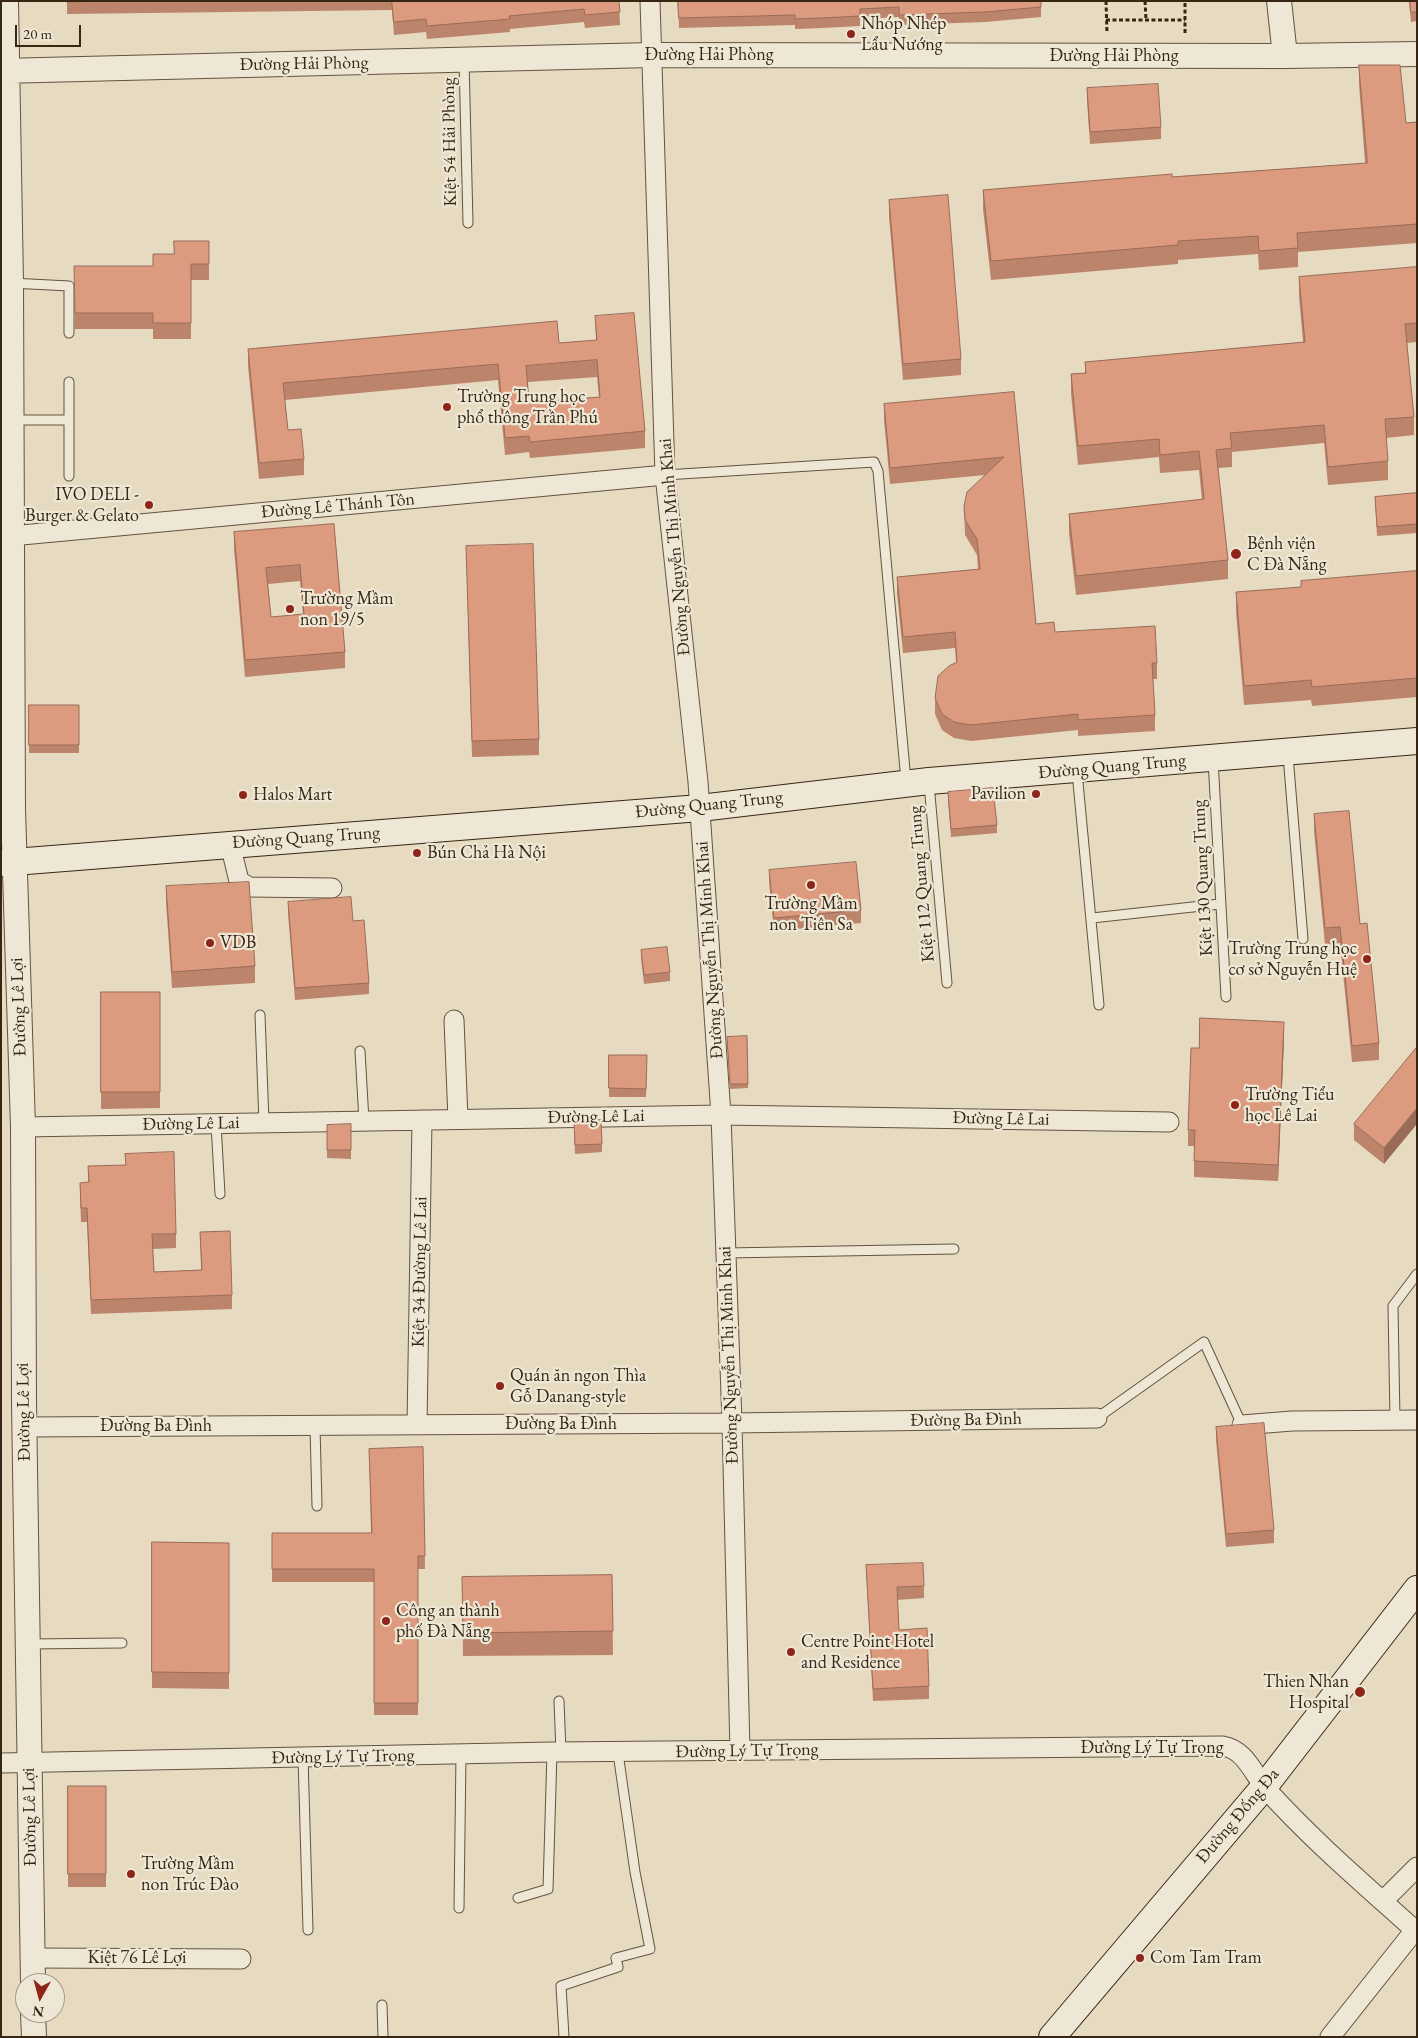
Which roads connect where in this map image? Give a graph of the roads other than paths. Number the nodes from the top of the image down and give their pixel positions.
1 (6, 1) edge
2 (650, 1) edge
3 (1279, 1) edge
4 (1417, 54) edge
5 (652, 55) junction
6 (1285, 56) junction
7 (464, 60) junction
8 (4, 71) edge
9 (468, 223) dead end
10 (11, 283) junction
11 (69, 334) dead end
12 (68, 382) dead end
13 (10, 420) junction
14 (68, 420) junction
15 (665, 475) junction
16 (69, 476) dead end
17 (11, 536) junction
18 (1417, 741) edge
19 (1288, 752) junction
20 (1213, 758) junction
21 (1077, 769) junction
22 (917, 783) junction
23 (700, 808) junction
24 (230, 844) junction
25 (8, 862) edge
26 (332, 888) dead end
27 (1220, 904) junction
28 (1092, 918) junction
29 (1303, 939) dead end
30 (947, 983) dead end
31 (1226, 997) dead end
32 (1099, 1005) dead end
33 (260, 1015) dead end
34 (454, 1020) dead end
35 (360, 1051) dead end
36 (721, 1115) junction
37 (458, 1119) junction
38 (422, 1120) junction
39 (364, 1121) junction
40 (1169, 1122) dead end
41 (264, 1123) junction
42 (216, 1124) junction
43 (23, 1127) junction
44 (220, 1194) dead end
45 (954, 1248) dead end
46 (726, 1254) junction
47 (1417, 1274) edge
48 (1097, 1418) joint
49 (1395, 1420) junction
50 (1417, 1420) edge
51 (732, 1423) junction
52 (417, 1425) junction
53 (1242, 1425) joint
54 (315, 1426) junction
55 (25, 1427) junction
56 (317, 1506) dead end
57 (1417, 1589) edge
58 (28, 1644) junction
59 (122, 1644) dead end
60 (559, 1701) dead end
61 (740, 1751) junction
62 (556, 1752) junction
63 (618, 1753) junction
64 (461, 1754) junction
65 (303, 1758) junction
66 (1, 1763) edge
67 (29, 1763) junction
68 (1264, 1787) junction
69 (1417, 1867) edge
70 (518, 1898) dead end
71 (1383, 1901) junction
72 (459, 1908) dead end
73 (308, 1930) dead end
74 (1416, 1931) edge
75 (32, 1958) junction
76 (241, 1959) dead end
77 (33, 1973) edge
78 (382, 2005) dead end
79 (33, 2023) edge
80 (34, 2037) edge
81 (383, 2037) edge
82 (564, 2037) edge
83 (1052, 2037) edge
84 (1330, 2037) edge

1 - 8 street, Đường Lê Lợi
2 - 5 street, Đường Nguyễn Thị Minh Khai
3 - 6 street
4 - 6 street, Đường Hải Phòng
5 - 6 street, Đường Hải Phòng
5 - 7 street, Đường Hải Phòng
5 - 15 street, Đường Nguyễn Thị Minh Khai
7 - 8 street, Đường Hải Phòng
7 - 9 lane, Kiệt 54 Hải Phòng
8 - 10 street, Đường Lê Lợi
10 - 11 lane
10 - 13 street, Đường Lê Lợi
12 - 14 lane
13 - 14 lane
13 - 17 street, Đường Lê Lợi
14 - 16 lane
15 - 17 street, Đường Lê Thánh Tôn
15 - 22 lane, Kiệt 112 Quang Trung
15 - 23 street, Đường Nguyễn Thị Minh Khai
17 - 25 street, Đường Lê Lợi
18 - 19 main road, Đường Quang Trung
19 - 20 main road, Đường Quang Trung
19 - 29 lane
20 - 21 main road, Đường Quang Trung
20 - 27 lane, Kiệt 130 Quang Trung
21 - 22 main road, Đường Quang Trung
21 - 28 lane
22 - 23 main road, Đường Quang Trung
22 - 30 lane, Kiệt 112 Quang Trung
23 - 24 main road, Đường Quang Trung
23 - 36 street, Đường Nguyễn Thị Minh Khai
24 - 25 main road, Đường Quang Trung
24 - 26 street
25 - 43 street, Đường Lê Lợi
27 - 28 lane
27 - 31 lane, Kiệt 130 Quang Trung
28 - 32 lane
33 - 41 lane
34 - 37 street
35 - 39 lane
36 - 37 street, Đường Lê Lai
36 - 40 street, Đường Lê Lai
36 - 46 street, Đường Nguyễn Thị Minh Khai
37 - 38 street, Đường Lê Lai
38 - 39 street, Đường Lê Lai
38 - 52 street, Kiệt 34 Đường Lê Lai
39 - 41 street, Đường Lê Lai
41 - 42 street, Đường Lê Lai
42 - 43 street, Đường Lê Lai
42 - 44 lane
43 - 55 street, Đường Lê Lợi
45 - 46 lane
46 - 51 street, Đường Nguyễn Thị Minh Khai
47 - 49 lane
48 - 51 street, Đường Ba Đình
48 - 53 lane
49 - 50 street
49 - 53 street
51 - 52 street, Đường Ba Đình
51 - 61 street, Đường Nguyễn Thị Minh Khai
52 - 54 street, Đường Ba Đình
54 - 55 street, Đường Ba Đình
54 - 56 lane
55 - 58 street, Đường Lê Lợi
57 - 68 main road, Đường Đống Đa
58 - 59 lane
58 - 67 street, Đường Lê Lợi
60 - 62 lane
61 - 63 street, Đường Lý Tự Trọng
61 - 68 street, Đường Lý Tự Trọng
62 - 63 street, Đường Lý Tự Trọng
62 - 64 street, Đường Lý Tự Trọng
62 - 70 lane
63 - 82 lane
64 - 65 street, Đường Lý Tự Trọng
64 - 72 lane
65 - 67 street, Đường Lý Tự Trọng
65 - 73 lane
66 - 67 street, Đường Lý Tự Trọng
67 - 75 street, Đường Lê Lợi
68 - 71 street, Đường Lý Tự Trọng
68 - 83 main road, Đường Đống Đa
69 - 71 street
71 - 74 street, Đường Lý Tự Trọng
74 - 84 street
75 - 76 street, Kiệt 76 Lê Lợi
75 - 77 street, Đường Lê Lợi
78 - 81 lane
79 - 80 street

